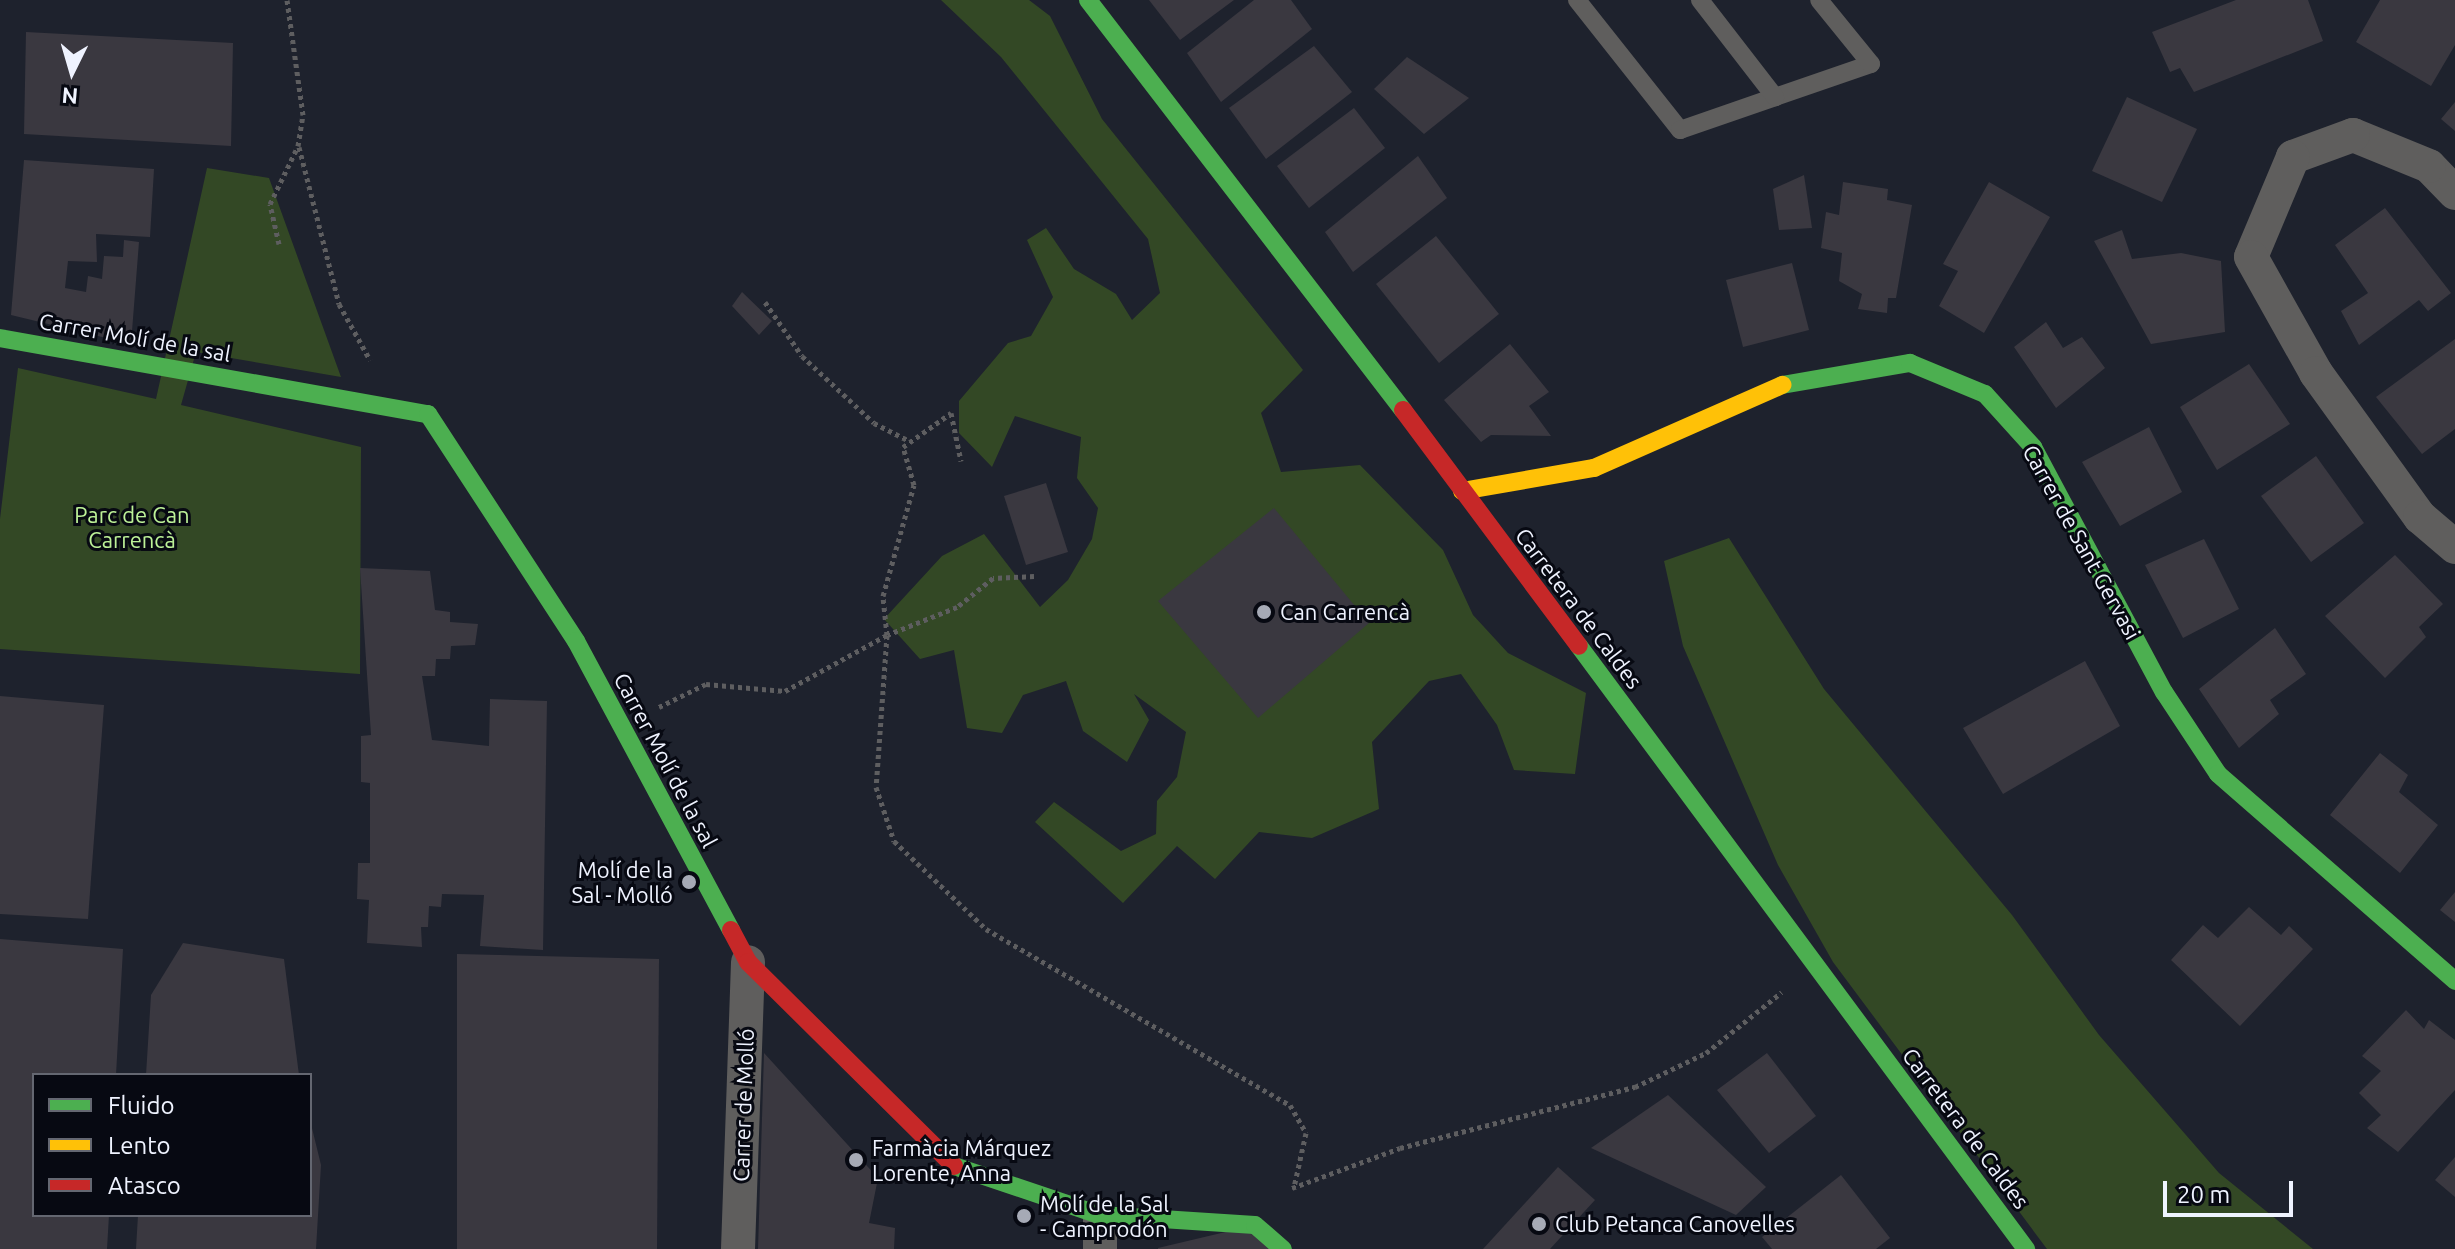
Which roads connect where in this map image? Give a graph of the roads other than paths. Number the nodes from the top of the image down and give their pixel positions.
1 (1088, 0) edge
2 (1577, 0) edge
3 (1700, 0) edge
4 (1819, 0) edge
5 (1775, 97) junction
6 (2455, 193) edge
7 (0, 338) edge
8 (1462, 491) junction
9 (2455, 547) edge
10 (748, 962) junction
11 (2455, 981) edge
12 (1100, 1215) junction
13 (738, 1249) edge
14 (1100, 1249) edge
15 (1283, 1249) edge
16 (2026, 1249) edge

1 - 8 street, Carretera de Caldes
2 - 5 lane
3 - 5 lane
4 - 5 lane
6 - 9 street
7 - 10 street, Carrer Molí de la sal
8 - 11 street, Carrer de Sant Gervasi
8 - 16 street, Carretera de Caldes
10 - 12 street, Carrer Molí de la sal
10 - 13 street, Carrer de Molló
12 - 14 street
12 - 15 street, Carrer Molí de la sal

